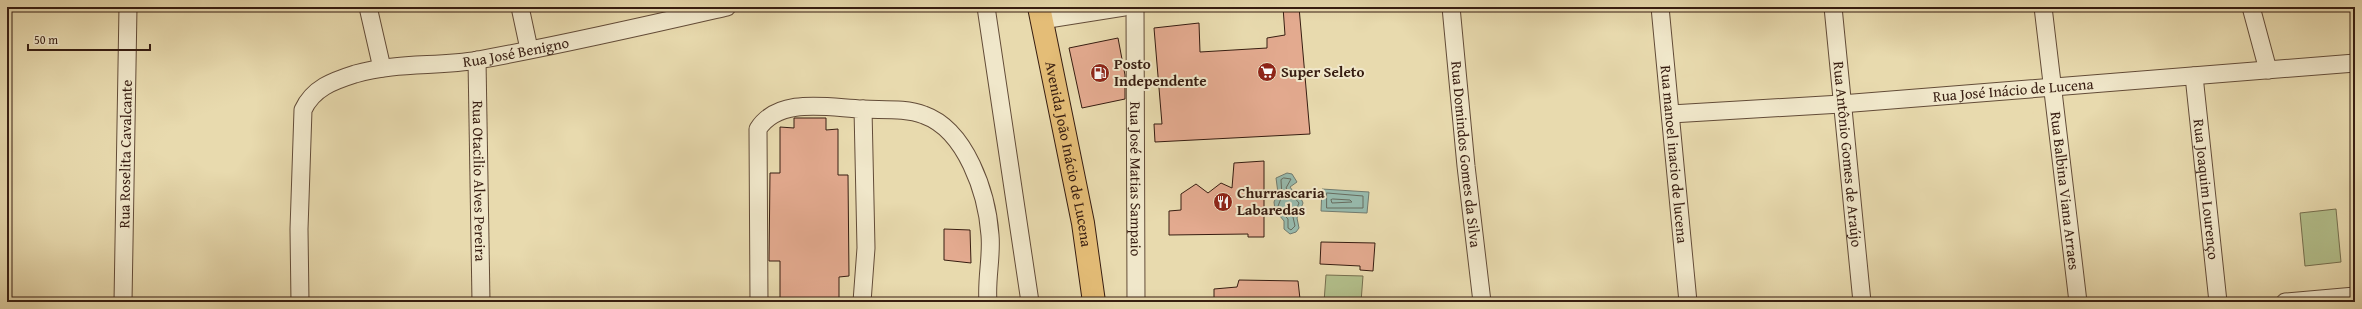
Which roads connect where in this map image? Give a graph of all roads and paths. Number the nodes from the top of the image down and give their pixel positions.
1 (128, 7) edge
2 (368, 7) edge
3 (520, 7) edge
4 (727, 7) edge
5 (986, 7) edge
6 (1124, 7) edge
7 (1135, 7) edge
8 (1452, 7) edge
9 (1660, 7) edge
10 (1833, 7) edge
11 (2043, 7) edge
12 (2251, 7) edge
13 (1095, 9) edge
14 (1040, 14) edge
15 (529, 49) junction
16 (477, 60) junction
17 (2355, 63) edge
18 (382, 68) junction
19 (2268, 70) junction
20 (2194, 76) junction
21 (2052, 87) junction
22 (1841, 104) junction
23 (863, 109) junction
24 (1671, 114) junction
25 (2355, 296) edge
26 (123, 302) edge
27 (300, 302) edge
28 (481, 302) edge
29 (759, 302) edge
30 (862, 302) edge
31 (988, 302) edge
32 (1030, 302) edge
33 (1094, 302) edge
34 (1136, 302) edge
35 (1482, 302) edge
36 (1688, 302) edge
37 (1862, 302) edge
38 (2078, 302) edge
39 (2218, 302) edge
40 (2285, 302) edge

1 - 26 street, Rua Roselita Cavalcante
2 - 18 street
3 - 15 street
4 - 15 street, Rua José Benigno
5 - 32 street
6 - 13 street
7 - 34 street, Rua José Matias Sampaio
8 - 35 street, Rua Domindos Gomes da Silva
9 - 24 street, Rua manoel inacio de lucena
10 - 22 street, Rua Antônio Gomes de Araújo
11 - 21 street, Rua Balbina Viana Arraes
12 - 19 street
13 - 14 street
14 - 33 highway, Avenida João Inácio de Lucena
15 - 16 street, Rua José Benigno
16 - 18 street, Rua José Benigno
16 - 28 street, Rua Otacilio Alves Pereira
17 - 19 street, Rua José Inácio de Lucena
18 - 27 street, Rua José Benigno
19 - 20 street, Rua José Inácio de Lucena
20 - 21 street, Rua José Inácio de Lucena
20 - 39 street, Rua Joaquim Lourenço
21 - 22 street, Rua José Inácio de Lucena
21 - 38 street, Rua Balbina Viana Arraes
22 - 24 street, Rua José Inácio de Lucena
22 - 37 street, Rua Antônio Gomes de Araújo
23 - 29 street
23 - 30 street
23 - 31 street
24 - 36 street, Rua manoel inacio de lucena
25 - 40 street

